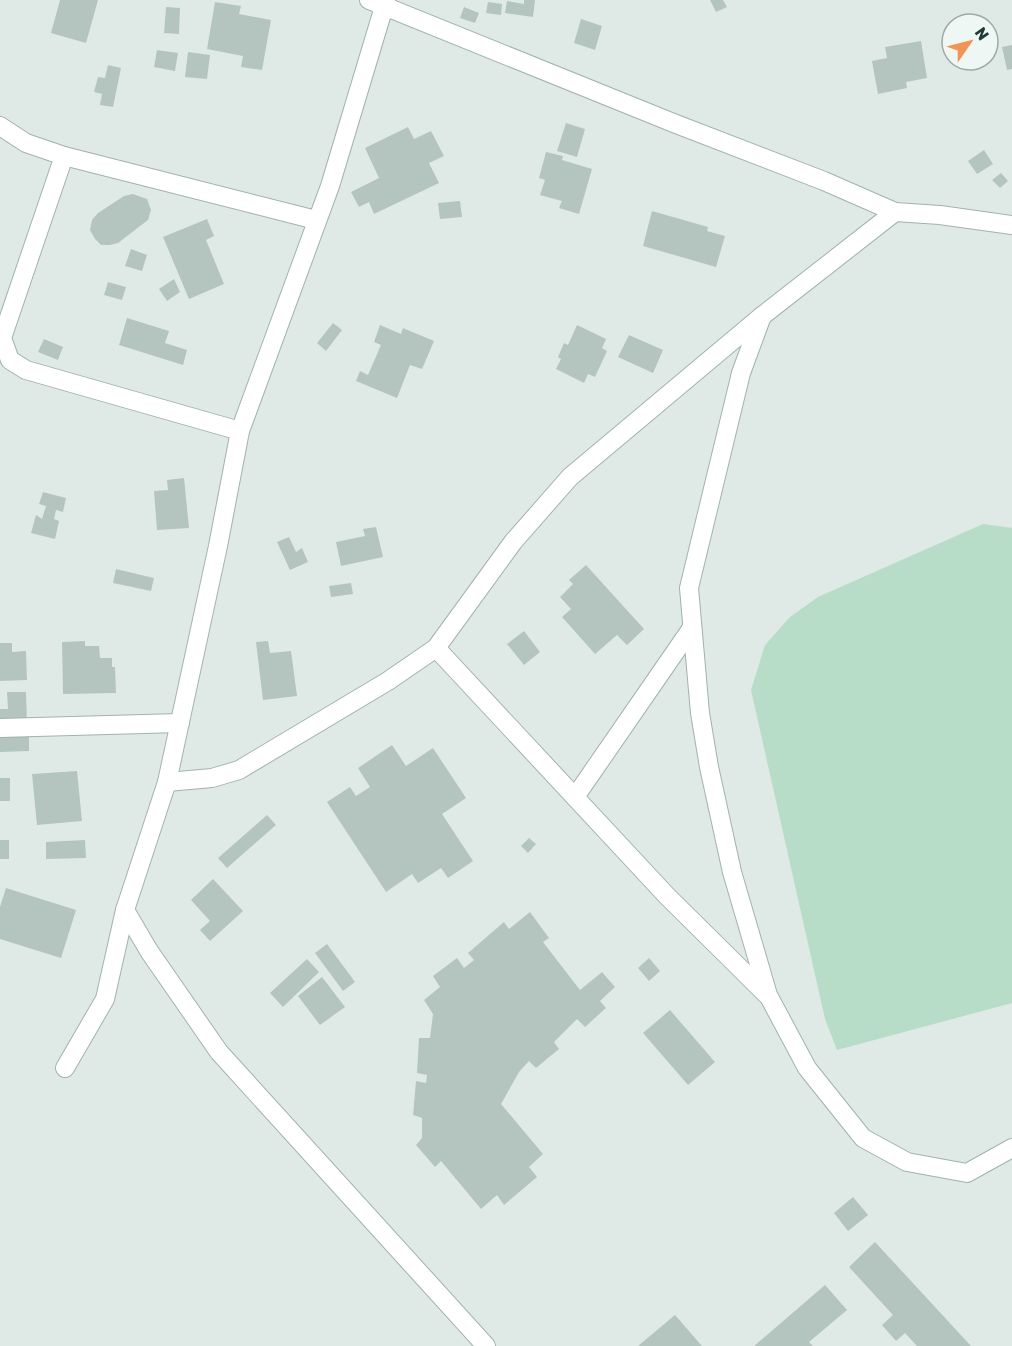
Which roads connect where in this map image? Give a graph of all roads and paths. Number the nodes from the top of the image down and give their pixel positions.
1 (380, 2) edge
2 (0, 126) edge
3 (64, 156) junction
4 (896, 212) junction
5 (316, 220) junction
6 (1011, 229) edge
7 (762, 316) junction
8 (240, 431) junction
9 (692, 629) junction
10 (436, 648) junction
11 (180, 723) junction
12 (0, 728) edge
13 (167, 782) junction
14 (575, 797) junction
15 (125, 910) junction
16 (768, 996) junction
17 (65, 1068) dead end
18 (1012, 1148) edge
19 (486, 1346) edge

1 - 4 street
1 - 5 street
2 - 3 street
3 - 5 street
3 - 8 street
4 - 6 street
4 - 7 street
5 - 8 street
7 - 9 street
7 - 10 street
8 - 11 street
9 - 14 street
9 - 16 street
10 - 13 street
10 - 14 street
11 - 12 street
11 - 13 street
13 - 15 street
14 - 16 street
15 - 17 street
15 - 19 street
16 - 18 street

